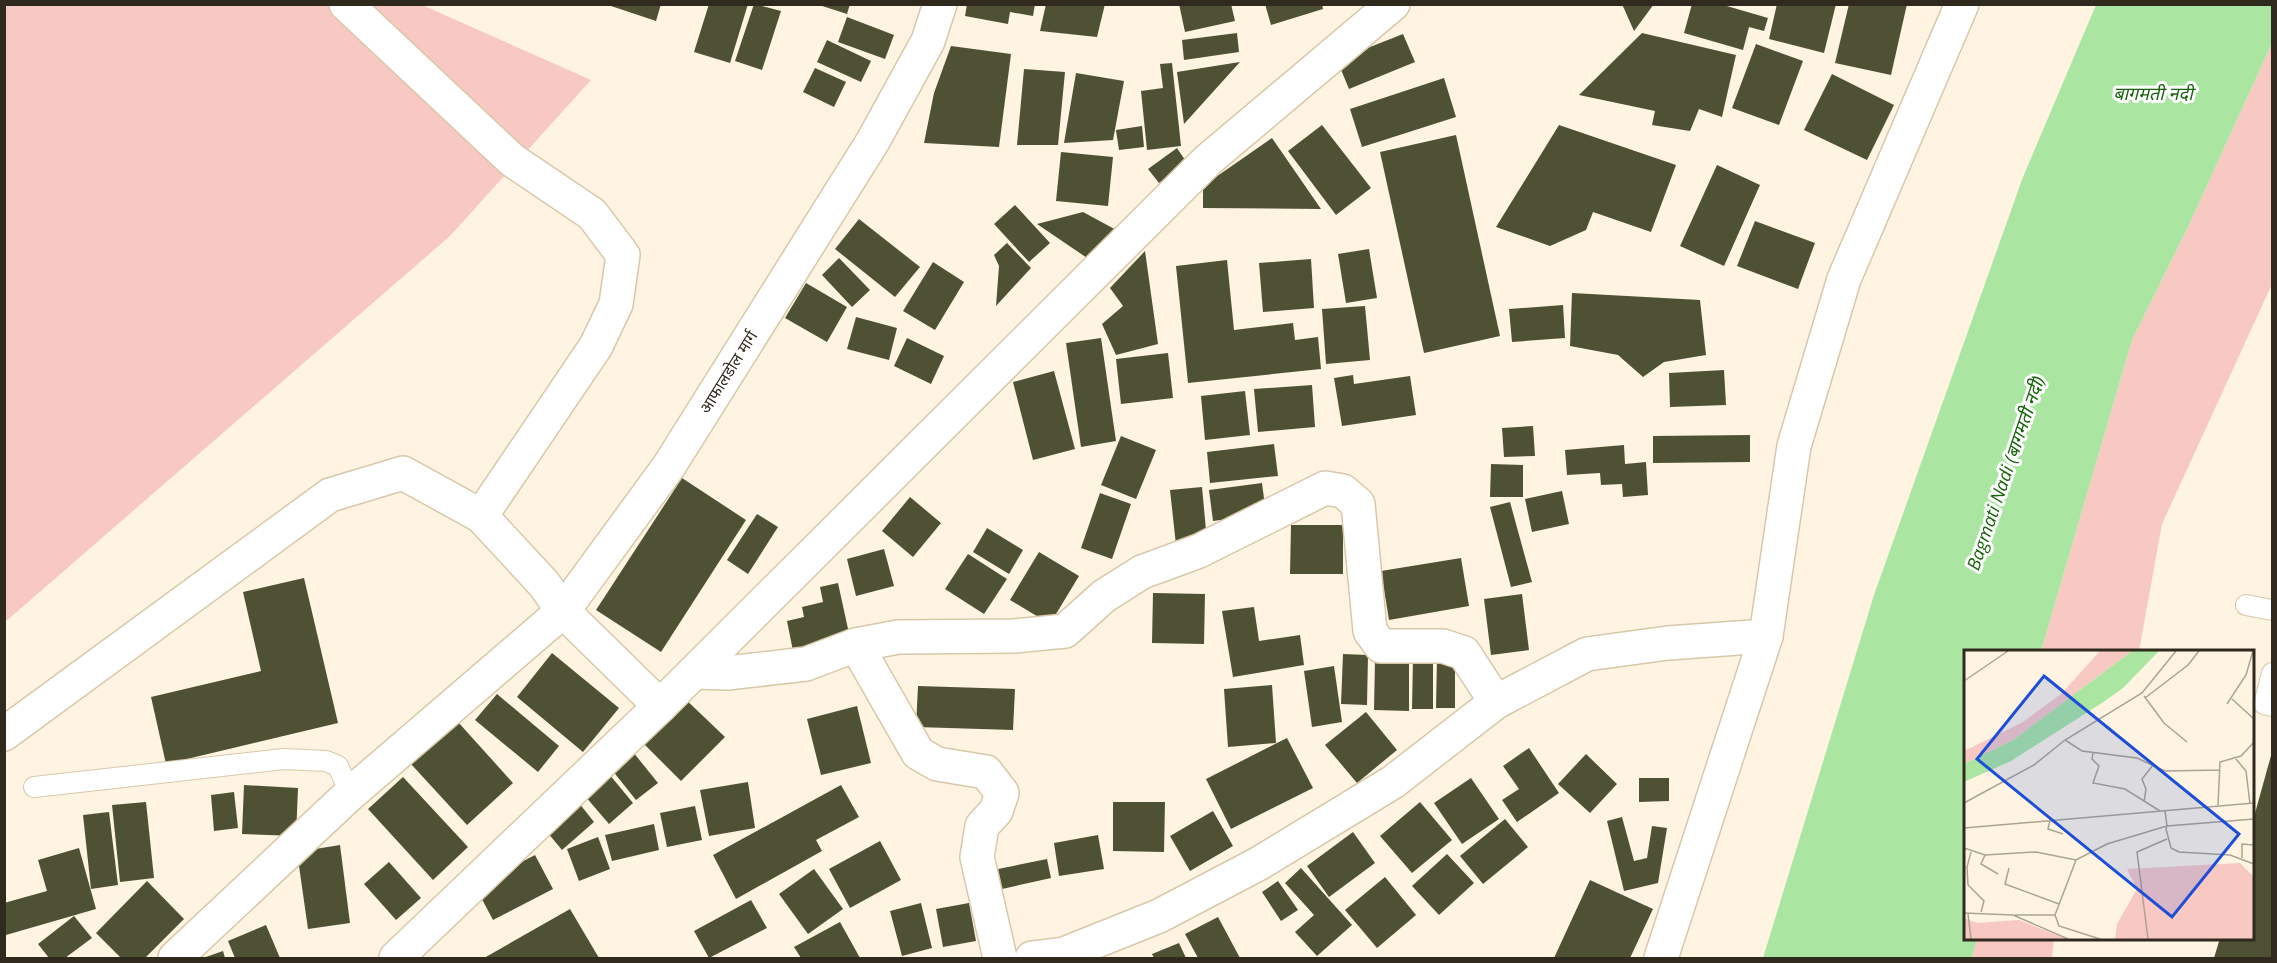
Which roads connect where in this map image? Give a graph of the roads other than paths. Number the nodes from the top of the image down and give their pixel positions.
1 (346, 4) edge
2 (940, 4) edge
3 (1393, 4) edge
4 (1962, 4) edge
5 (482, 516) junction
6 (2246, 605) dead end
7 (2272, 610) edge
8 (563, 611) junction
9 (1766, 636) junction
10 (856, 645) junction
11 (694, 672) junction
12 (2272, 673) edge
13 (1496, 702) junction
14 (660, 705) junction
15 (2272, 706) edge
16 (4, 734) edge
17 (34, 786) dead end
18 (350, 794) junction
19 (175, 958) edge
20 (396, 958) edge
21 (1000, 958) edge
22 (1032, 958) edge
23 (1661, 958) edge

1 - 5 street
2 - 8 street, आफालडोल मार्ग
3 - 11 street
4 - 9 street
5 - 8 street
5 - 16 street
6 - 7 lane
8 - 14 street
8 - 18 street, आफालडोल मार्ग
9 - 13 street
9 - 23 street
10 - 11 street
10 - 13 street
10 - 21 street
11 - 14 street
12 - 15 lane
13 - 22 street
14 - 20 street
17 - 18 lane
18 - 19 street, आफालडोल मार्ग

